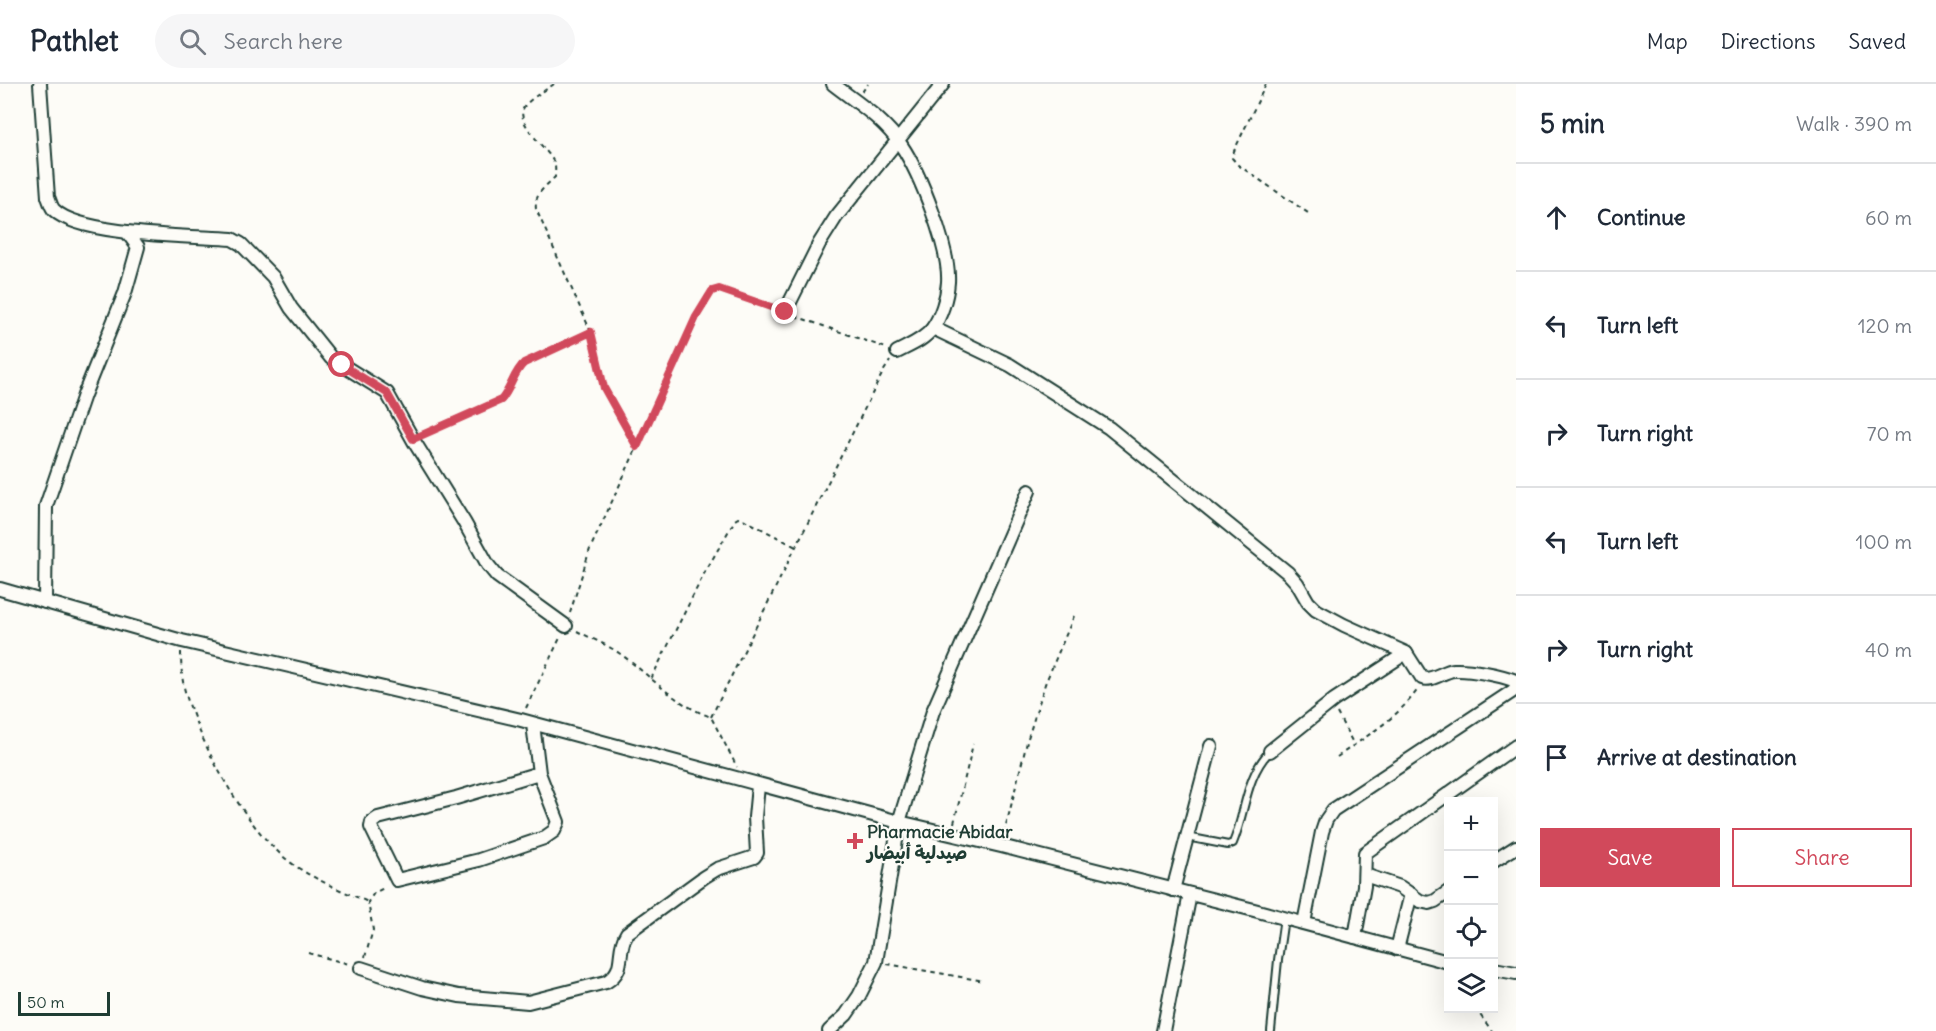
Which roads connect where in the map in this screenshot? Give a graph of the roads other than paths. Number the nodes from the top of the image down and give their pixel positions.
1 (40, 84) edge
2 (833, 84) edge
3 (943, 84) edge
4 (897, 140) junction
5 (127, 232) junction
6 (785, 312) road end
7 (933, 328) junction
8 (897, 352) road end
9 (1029, 491) dead end
10 (0, 589) edge
11 (45, 602) junction
12 (566, 626) road end
13 (1406, 652) junction
14 (1516, 681) edge
15 (1516, 687) edge
16 (533, 724) junction
17 (1211, 746) dead end
18 (1516, 746) edge
19 (1270, 751) joint
20 (539, 773) junction
21 (759, 786) junction
22 (899, 822) junction
23 (1187, 837) junction
24 (1516, 847) edge
25 (1498, 858) edge
26 (1365, 875) junction
27 (1173, 890) junction
28 (1190, 894) junction
29 (1411, 894) junction
30 (1444, 895) edge
31 (1284, 918) junction
32 (1304, 923) junction
33 (1355, 937) junction
34 (1397, 949) junction
35 (1444, 961) edge
36 (361, 968) road end
37 (1498, 970) edge
38 (1516, 973) edge
39 (829, 1031) edge
40 (1163, 1031) edge
41 (1271, 1031) edge

1 - 5 street
2 - 4 street
3 - 4 street
4 - 6 street
4 - 7 street
5 - 11 street
5 - 12 street
7 - 8 street
7 - 13 street
9 - 22 street
10 - 11 street
11 - 16 street
13 - 14 street
13 - 19 street
15 - 32 street
16 - 20 street
16 - 21 street
17 - 23 street
18 - 26 street
19 - 23 lane
20 - 20 street
21 - 22 street
21 - 36 street
22 - 27 street
22 - 39 street
23 - 27 street
24 - 25 street
26 - 29 street
26 - 33 street
27 - 28 street
28 - 31 street
28 - 40 street
29 - 30 street
29 - 34 street
31 - 32 street
31 - 41 lane
32 - 33 street
33 - 34 street
34 - 35 street
37 - 38 street

